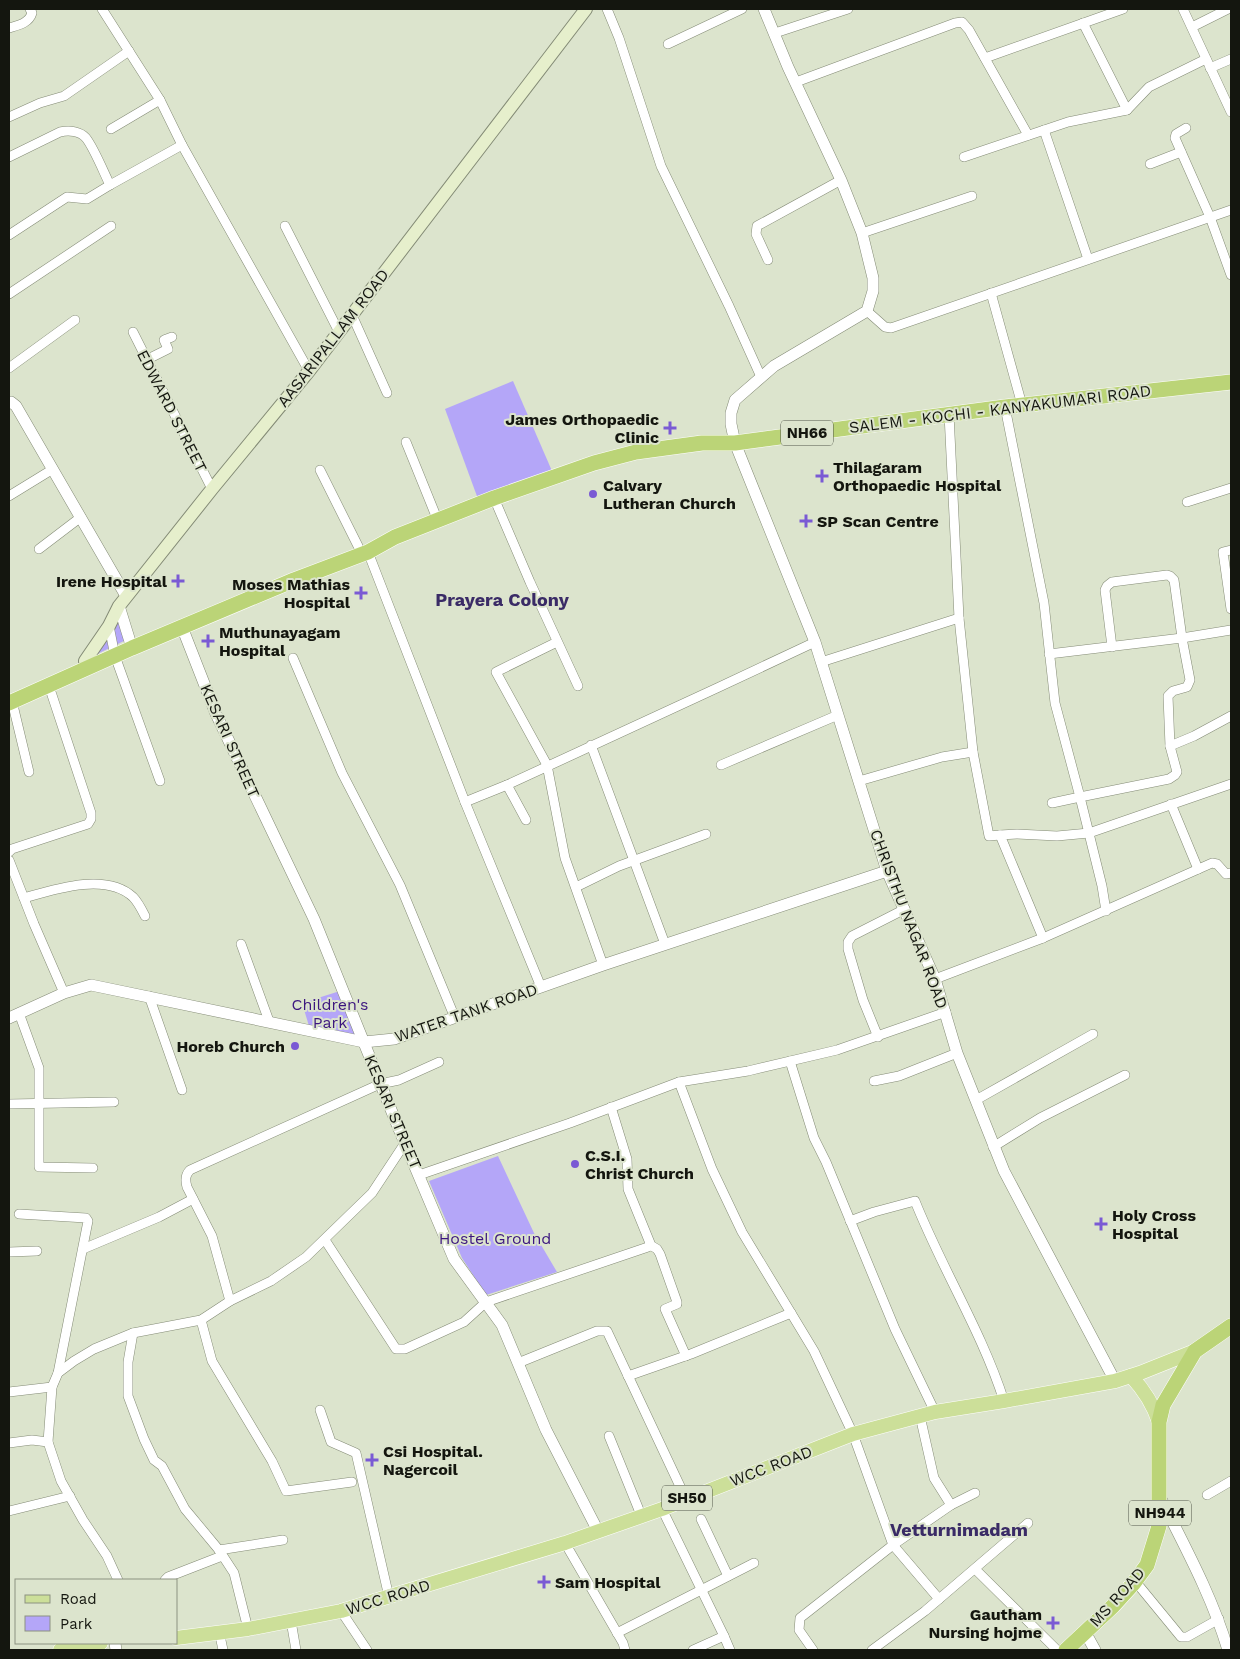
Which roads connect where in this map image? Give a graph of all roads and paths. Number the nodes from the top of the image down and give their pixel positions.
1 (30, 9) edge
2 (102, 9) edge
3 (586, 9) edge
4 (608, 9) edge
5 (742, 9) edge
6 (764, 9) edge
7 (848, 9) edge
8 (1123, 9) edge
9 (1183, 9) edge
10 (1228, 9) edge
11 (1083, 23) junction
12 (1192, 27) junction
13 (9, 28) edge
14 (775, 33) junction
15 (668, 44) dead end
16 (129, 51) junction
17 (985, 58) junction
18 (1206, 59) junction
19 (1231, 59) edge
20 (1210, 68) junction
21 (796, 82) junction
22 (1228, 98) edge
23 (160, 100) junction
24 (1127, 110) junction
25 (1231, 112) edge
26 (9, 117) edge
27 (1186, 128) dead end
28 (111, 129) dead end
29 (1044, 130) junction
30 (1028, 135) junction
31 (182, 145) junction
32 (1181, 152) junction
33 (964, 157) dead end
34 (9, 158) edge
35 (1150, 164) dead end
36 (841, 180) junction
37 (110, 185) junction
38 (972, 196) dead end
39 (1231, 210) edge
40 (1210, 217) junction
41 (111, 226) dead end
42 (285, 226) dead end
43 (862, 233) junction
44 (9, 235) edge
45 (1088, 259) junction
46 (768, 260) dead end
47 (1231, 276) edge
48 (991, 293) junction
49 (9, 294) edge
50 (866, 312) junction
51 (352, 315) junction
52 (75, 320) dead end
53 (133, 332) dead end
54 (339, 332) junction
55 (172, 337) dead end
56 (146, 360) junction
57 (9, 368) edge
58 (309, 371) junction
59 (761, 377) junction
60 (1231, 382) edge
61 (387, 393) dead end
62 (9, 403) edge
63 (1022, 405) junction
64 (1005, 407) junction
65 (949, 414) junction
66 (406, 442) dead end
67 (735, 443) junction
68 (53, 469) junction
69 (320, 470) dead end
70 (1231, 488) edge
71 (212, 489) junction
72 (9, 496) edge
73 (494, 498) junction
74 (1187, 502) dead end
75 (81, 517) junction
76 (438, 521) junction
77 (39, 549) dead end
78 (363, 549) junction
79 (1231, 550) edge
80 (123, 601) junction
81 (1231, 608) edge
82 (959, 618) junction
83 (108, 626) junction
84 (182, 627) junction
85 (1231, 630) edge
86 (1182, 638) junction
87 (557, 642) junction
88 (814, 642) junction
89 (131, 644) junction
90 (1112, 647) junction
91 (115, 652) junction
92 (1049, 654) junction
93 (293, 658) dead end
94 (821, 662) junction
95 (86, 665) junction
96 (49, 686) junction
97 (578, 686) dead end
98 (10, 699) edge
99 (838, 715) junction
100 (1231, 716) edge
101 (591, 745) junction
102 (1170, 746) junction
103 (974, 752) junction
104 (548, 765) junction
105 (721, 765) dead end
106 (29, 772) dead end
107 (160, 781) dead end
108 (859, 781) junction
109 (1231, 784) edge
110 (507, 785) junction
111 (1080, 797) junction
112 (464, 802) junction
113 (1052, 803) dead end
114 (1171, 804) junction
115 (526, 820) dead end
116 (1089, 833) junction
117 (706, 834) dead end
118 (1000, 835) junction
119 (9, 852) edge
120 (635, 861) junction
121 (9, 862) edge
122 (1198, 869) junction
123 (887, 872) junction
124 (1231, 873) edge
125 (576, 887) junction
126 (24, 898) junction
127 (905, 909) junction
128 (1106, 910) junction
129 (145, 916) dead end
130 (1043, 938) junction
131 (241, 944) dead end
132 (666, 944) junction
133 (603, 965) junction
134 (935, 979) junction
135 (541, 987) junction
136 (64, 993) junction
137 (150, 996) junction
138 (946, 1012) junction
139 (14, 1016) edge
140 (455, 1018) junction
141 (269, 1021) junction
142 (1093, 1034) dead end
143 (878, 1037) junction
144 (364, 1042) junction
145 (957, 1053) junction
146 (790, 1061) junction
147 (440, 1062) dead end
148 (1125, 1075) dead end
149 (874, 1081) dead end
150 (679, 1082) junction
151 (380, 1084) junction
152 (182, 1090) dead end
153 (976, 1100) junction
154 (39, 1102) junction
155 (114, 1102) dead end
156 (9, 1104) edge
157 (611, 1107) junction
158 (405, 1143) junction
159 (993, 1147) junction
160 (93, 1168) dead end
161 (419, 1175) junction
162 (193, 1199) junction
163 (19, 1214) dead end
164 (850, 1221) junction
165 (325, 1240) junction
166 (650, 1245) junction
167 (83, 1249) junction
168 (37, 1251) dead end
169 (9, 1252) edge
170 (230, 1302) junction
171 (486, 1302) junction
172 (791, 1313) junction
173 (201, 1320) junction
174 (1231, 1326) edge
175 (133, 1333) junction
176 (1195, 1351) junction
177 (686, 1356) junction
178 (518, 1363) junction
179 (58, 1373) junction
180 (628, 1376) junction
181 (1131, 1376) junction
182 (1114, 1381) junction
183 (52, 1387) junction
184 (9, 1392) edge
185 (1004, 1401) junction
186 (320, 1410) dead end
187 (935, 1412) junction
188 (920, 1416) junction
189 (1159, 1422) junction
190 (853, 1434) junction
191 (609, 1436) dead end
192 (48, 1442) junction
193 (9, 1443) edge
194 (1231, 1481) edge
195 (352, 1482) dead end
196 (975, 1493) dead end
197 (1207, 1495) dead end
198 (70, 1496) junction
199 (1160, 1497) junction
200 (686, 1499) junction
201 (952, 1505) junction
202 (662, 1509) junction
203 (9, 1511) edge
204 (641, 1515) junction
205 (701, 1519) dead end
206 (1028, 1523) dead end
207 (598, 1531) junction
208 (283, 1540) dead end
209 (565, 1544) junction
210 (893, 1545) junction
211 (220, 1553) junction
212 (754, 1563) dead end
213 (975, 1569) junction
214 (728, 1576) junction
215 (118, 1579) edge
216 (166, 1579) edge
217 (1135, 1581) junction
218 (701, 1590) junction
219 (389, 1597) junction
220 (939, 1599) junction
221 (341, 1611) junction
222 (1219, 1619) junction
223 (291, 1621) junction
224 (248, 1629) junction
225 (219, 1631) junction
226 (1085, 1632) junction
227 (617, 1634) junction
228 (724, 1636) junction
229 (178, 1638) edge
230 (96, 1644) edge
231 (75, 1648) edge
232 (60, 1650) edge
233 (223, 1650) edge
234 (296, 1650) edge
235 (367, 1650) edge
236 (626, 1650) edge
237 (693, 1650) edge
238 (730, 1650) edge
239 (813, 1650) edge
240 (872, 1650) edge
241 (1057, 1650) edge
242 (1066, 1650) edge
243 (1095, 1650) edge
244 (1228, 1650) edge

1 - 13 street
2 - 16 street
3 - 51 main road, AASARIPALLAM ROAD
4 - 59 street
5 - 15 street
6 - 14 street
7 - 14 street
8 - 11 street
9 - 12 street
10 - 12 street
11 - 17 street
11 - 24 street
12 - 18 street
14 - 21 street
16 - 23 street
16 - 26 street
17 - 21 street
17 - 30 street
18 - 20 street
18 - 24 street
19 - 20 street
20 - 22 street
21 - 36 street
22 - 25 street
23 - 28 street
23 - 31 street
24 - 29 street
27 - 32 street
29 - 30 street
29 - 45 street
30 - 33 street
31 - 37 street
31 - 58 street
32 - 35 street
32 - 40 street
34 - 37 street
36 - 43 street
36 - 46 street
37 - 44 street
38 - 43 street
39 - 40 street
40 - 45 street
40 - 47 street
41 - 49 street
42 - 54 street
43 - 50 street
45 - 48 street
48 - 50 street
48 - 63 street
50 - 59 street, CHRISTHU NAGAR ROAD
51 - 54 main road, AASARIPALLAM ROAD
51 - 61 street
52 - 57 street
53 - 56 street, EDWARD STREET
54 - 58 main road, AASARIPALLAM ROAD
55 - 56 street
56 - 71 street, EDWARD STREET
58 - 71 main road, AASARIPALLAM ROAD
59 - 67 street, CHRISTHU NAGAR ROAD
60 - 63 highway, SALEM - KOCHI - KANYAKUMARI ROAD / NH66
62 - 68 street
63 - 64 highway, SALEM - KOCHI - KANYAKUMARI ROAD / NH66
64 - 65 highway, SALEM - KOCHI - KANYAKUMARI ROAD / NH66
64 - 92 street
65 - 67 highway, SALEM - KOCHI - KANYAKUMARI ROAD / NH66
65 - 82 street
66 - 76 street
67 - 73 highway, SALEM - KOCHI - KANYAKUMARI ROAD / NH66
67 - 88 street, CHRISTHU NAGAR ROAD
68 - 72 street
68 - 75 street
69 - 78 street
70 - 74 street
71 - 80 main road, AASARIPALLAM ROAD
73 - 76 highway, SALEM - KOCHI - KANYAKUMARI ROAD / NH66
73 - 87 street
75 - 77 street
75 - 80 street
76 - 78 highway, SALEM - KOCHI - KANYAKUMARI ROAD / NH66
78 - 84 highway, SALEM - KOCHI - KANYAKUMARI ROAD / NH66
78 - 89 highway, SALEM - KOCHI - KANYAKUMARI ROAD / NH66
78 - 112 street
79 - 81 street
80 - 83 main road, AASARIPALLAM ROAD
80 - 89 street
82 - 94 street
82 - 103 street
83 - 91 street
83 - 95 main road, AASARIPALLAM ROAD
84 - 89 highway, SALEM - KOCHI - KANYAKUMARI ROAD / NH66
84 - 144 street, KESARI STREET
85 - 86 street
86 - 90 street
86 - 90 street
86 - 102 street
87 - 97 street
87 - 104 street
88 - 94 street, CHRISTHU NAGAR ROAD
88 - 101 street
89 - 91 highway, SALEM - KOCHI - KANYAKUMARI ROAD / NH66
90 - 92 street
91 - 95 highway, SALEM - KOCHI - KANYAKUMARI ROAD / NH66
91 - 107 street
92 - 111 street
93 - 140 street
94 - 99 street, CHRISTHU NAGAR ROAD
95 - 96 highway, SALEM - KOCHI - KANYAKUMARI ROAD / NH66
95 - 98 highway, SALEM - KOCHI - KANYAKUMARI ROAD / NH66
96 - 98 highway, SALEM - KOCHI - KANYAKUMARI ROAD / NH66
96 - 119 street
98 - 106 street
99 - 105 street
99 - 108 street, CHRISTHU NAGAR ROAD
100 - 102 street
101 - 104 street
101 - 120 street
102 - 111 street
103 - 108 street
103 - 118 street
104 - 110 street
104 - 125 street
108 - 123 street, CHRISTHU NAGAR ROAD
109 - 114 street
110 - 112 street
110 - 115 street
111 - 113 street
111 - 116 street
112 - 135 street
114 - 116 street
114 - 122 street
116 - 118 street
116 - 128 street
117 - 120 street
118 - 130 street
120 - 125 street
120 - 132 street
121 - 126 street
122 - 124 street
122 - 128 street
123 - 127 street, CHRISTHU NAGAR ROAD
123 - 132 street, WATER TANK ROAD
125 - 133 street
126 - 129 street
126 - 136 street
127 - 134 street, CHRISTHU NAGAR ROAD
127 - 143 street
128 - 130 street
130 - 134 street
131 - 141 street
132 - 133 street, WATER TANK ROAD
133 - 135 street, WATER TANK ROAD
134 - 138 street, CHRISTHU NAGAR ROAD
135 - 140 street, WATER TANK ROAD
136 - 137 street, WATER TANK ROAD
136 - 139 street, WATER TANK ROAD
137 - 141 street, WATER TANK ROAD
137 - 152 street
138 - 143 street
138 - 145 street, CHRISTHU NAGAR ROAD
139 - 154 street
140 - 144 street, WATER TANK ROAD
141 - 144 street, WATER TANK ROAD
142 - 153 street
143 - 146 street
144 - 151 street, KESARI STREET
145 - 149 street
145 - 153 street, CHRISTHU NAGAR ROAD
146 - 150 street
146 - 164 street
147 - 151 street
148 - 159 street
150 - 157 street
150 - 172 street
151 - 158 street, KESARI STREET
151 - 162 street
153 - 159 street, CHRISTHU NAGAR ROAD
154 - 155 street
154 - 156 street
154 - 160 street
157 - 161 street
157 - 166 street
158 - 161 street, KESARI STREET
158 - 165 street
159 - 182 street, CHRISTHU NAGAR ROAD
161 - 171 street, KESARI STREET
162 - 167 street
162 - 170 street
163 - 167 street
164 - 185 street
164 - 187 street
165 - 170 street
165 - 171 street
166 - 171 street
166 - 177 street
167 - 179 street
168 - 169 street
170 - 173 street
171 - 178 street, KESARI STREET
172 - 177 street
172 - 190 street
173 - 175 street
173 - 195 street
174 - 176 highway, MS ROAD / NH944
175 - 179 street
175 - 211 street
176 - 181 main road, WCC ROAD / SH50
176 - 189 highway, MS ROAD / NH944
177 - 180 street
178 - 180 street
178 - 207 street, KESARI STREET
179 - 183 street
180 - 200 street
181 - 182 main road, WCC ROAD / SH50
181 - 189 main road
182 - 185 main road, WCC ROAD / SH50
183 - 184 street
183 - 192 street
185 - 187 main road, WCC ROAD / SH50
186 - 219 street
187 - 188 main road, WCC ROAD / SH50
188 - 190 main road, WCC ROAD / SH50
188 - 201 street
189 - 199 highway, MS ROAD / NH944
190 - 200 main road, WCC ROAD / SH50
190 - 210 street
191 - 204 street
192 - 193 street
192 - 198 street
194 - 197 street
196 - 201 street
198 - 203 street
198 - 215 street
199 - 217 highway, MS ROAD / NH944
199 - 222 street
200 - 202 main road, WCC ROAD / SH50
201 - 210 street
202 - 204 main road, WCC ROAD / SH50
202 - 218 street
204 - 207 main road, WCC ROAD / SH50
205 - 214 street
206 - 213 street
207 - 209 main road, WCC ROAD / SH50
208 - 211 street
209 - 219 main road, WCC ROAD / SH50
209 - 227 street
210 - 220 street
210 - 239 street
211 - 216 street
211 - 224 street
212 - 214 street
213 - 220 street
213 - 241 street
214 - 218 street
217 - 222 street
217 - 226 highway, MS ROAD / NH944
218 - 227 street
218 - 228 street
219 - 221 main road, WCC ROAD / SH50
220 - 240 street
221 - 223 main road, WCC ROAD / SH50
221 - 235 street
222 - 244 street
223 - 224 main road, WCC ROAD / SH50
223 - 234 street
224 - 225 main road, WCC ROAD / SH50
225 - 229 main road, WCC ROAD / SH50
225 - 233 street
226 - 242 highway, MS ROAD / NH944
226 - 243 street
227 - 236 street
228 - 237 street
228 - 238 street
230 - 231 main road
231 - 232 main road

